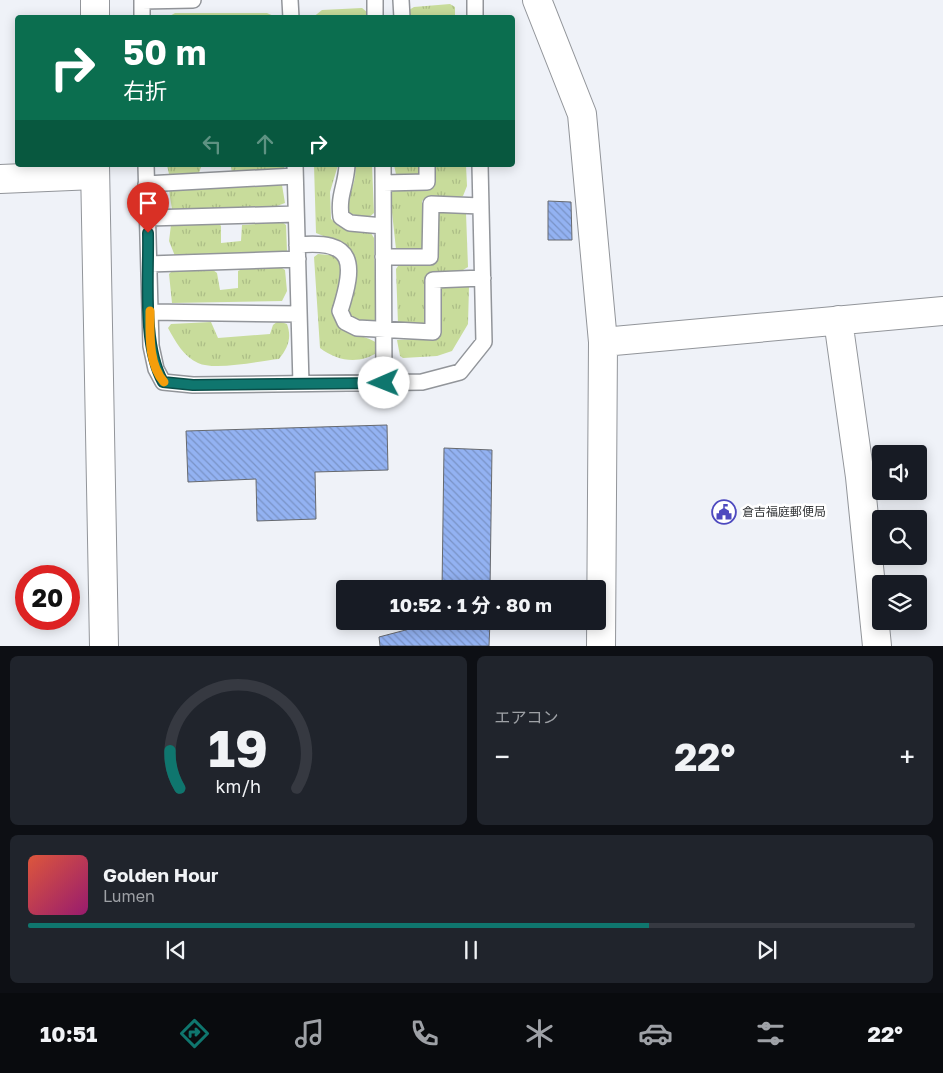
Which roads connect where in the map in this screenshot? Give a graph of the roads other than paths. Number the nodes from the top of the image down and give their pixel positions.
1 (95, 0) edge
2 (142, 0) edge
3 (193, 0) edge
4 (290, 0) edge
5 (375, 0) edge
6 (401, 0) edge
7 (475, 0) edge
8 (537, 0) edge
9 (95, 15) edge
10 (142, 15) edge
11 (290, 15) edge
12 (375, 15) edge
13 (402, 15) edge
14 (475, 15) edge
15 (146, 167) edge
16 (346, 167) edge
17 (383, 167) edge
18 (427, 167) edge
19 (480, 167) edge
20 (95, 170) edge
21 (295, 171) edge
22 (0, 179) edge
23 (383, 183) junction
24 (146, 184) junction
25 (481, 206) junction
26 (296, 214) junction
27 (148, 218) junction
28 (383, 226) junction
29 (297, 252) junction
30 (383, 257) junction
31 (149, 264) junction
32 (483, 278) junction
33 (943, 311) edge
34 (150, 312) junction
35 (299, 314) junction
36 (838, 320) junction
37 (384, 331) junction
38 (603, 342) junction
39 (384, 383) junction
40 (301, 384) junction
41 (104, 646) edge
42 (600, 646) edge
43 (877, 646) edge

1 - 9 street
2 - 3 lane
2 - 10 lane
4 - 11 lane
5 - 12 lane
6 - 13 lane
7 - 14 lane
8 - 38 street
15 - 24 lane
16 - 28 lane
17 - 23 lane
18 - 23 lane
19 - 25 lane
20 - 22 street
20 - 41 street
21 - 24 lane
21 - 26 lane
23 - 28 lane
24 - 27 lane
25 - 30 lane
25 - 32 lane
26 - 27 lane
26 - 29 lane
27 - 31 lane
28 - 30 lane
29 - 31 lane
29 - 35 lane
29 - 37 lane
30 - 37 lane
31 - 34 lane
32 - 37 lane
32 - 39 lane
33 - 36 street
34 - 35 lane
34 - 40 lane
35 - 40 lane
36 - 38 street
36 - 43 street
37 - 39 lane
38 - 42 street
39 - 40 lane

